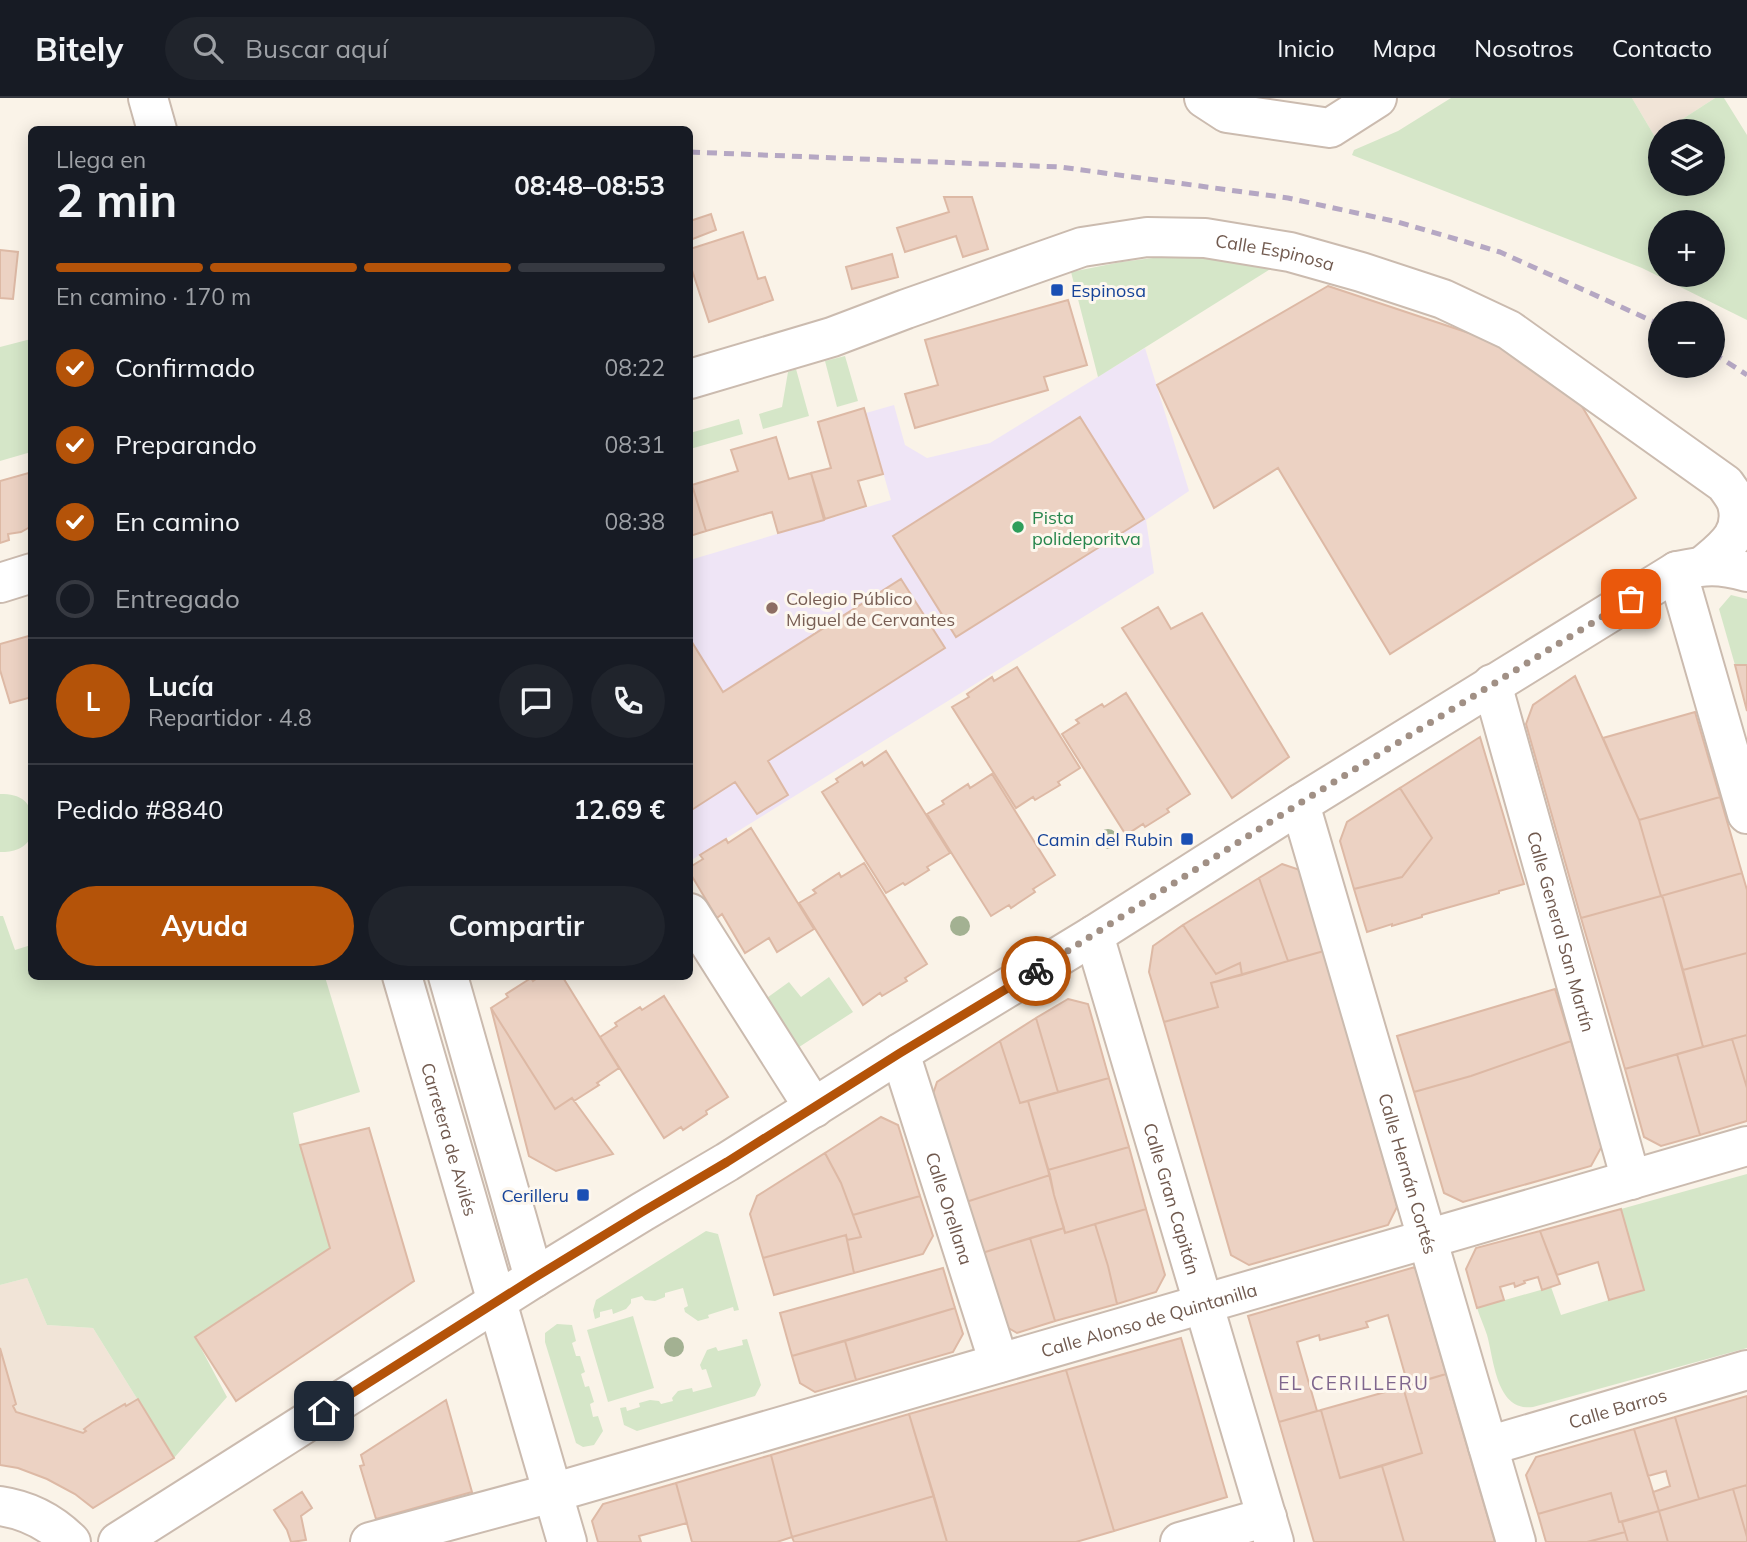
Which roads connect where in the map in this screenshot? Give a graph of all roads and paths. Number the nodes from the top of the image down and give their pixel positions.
1 (148, 98) edge
2 (1377, 98) edge
3 (1226, 103) edge
4 (1320, 113) edge
5 (156, 126) edge
6 (693, 378) edge
7 (1690, 568) junction
8 (1747, 572) edge
9 (28, 574) edge
10 (0, 583) edge
11 (1492, 684) junction
12 (1300, 803) junction
13 (1747, 814) edge
14 (693, 918) edge
15 (1094, 935) junction
16 (403, 980) edge
17 (449, 980) edge
18 (900, 1053) junction
19 (814, 1108) junction
20 (1747, 1146) edge
21 (1631, 1180) junction
22 (1427, 1239) junction
23 (534, 1278) junction
24 (496, 1301) junction
25 (1203, 1304) junction
26 (999, 1363) junction
27 (1747, 1370) edge
28 (1488, 1446) junction
29 (552, 1493) junction
30 (0, 1506) edge
31 (1271, 1530) edge
32 (71, 1542) edge
33 (118, 1542) edge
34 (370, 1542) edge
35 (566, 1542) edge
36 (1181, 1542) edge
37 (1516, 1542) edge

1 - 5 street
2 - 4 street
3 - 4 street
6 - 7 street, Calle Espinosa
7 - 8 street
7 - 11 street
7 - 13 street
9 - 10 street
11 - 12 street
11 - 21 street, Calle General San Martín
12 - 15 street
12 - 22 street, Calle Hernán Cortés
14 - 19 street
15 - 18 street
15 - 25 street, Calle Gran Capitán
16 - 24 street, Carretera de Avilés
17 - 23 street
18 - 19 street
18 - 26 street, Calle Orellana
19 - 23 street
20 - 21 street, Calle Alonso de Quintanilla
21 - 22 street, Calle Alonso de Quintanilla
22 - 25 street, Calle Alonso de Quintanilla
22 - 28 street, Calle Hernán Cortés
23 - 24 street
24 - 29 street, Carretera de Avilés
24 - 33 street
25 - 26 street, Calle Alonso de Quintanilla
25 - 31 street, Calle Gran Capitán
26 - 29 street, Calle Alonso de Quintanilla
27 - 28 street, Calle Barros
28 - 37 street, Calle Hernán Cortés
29 - 34 street, Calle Alonso de Quintanilla
29 - 35 street, Carretera de Avilés
30 - 32 street
31 - 36 street

